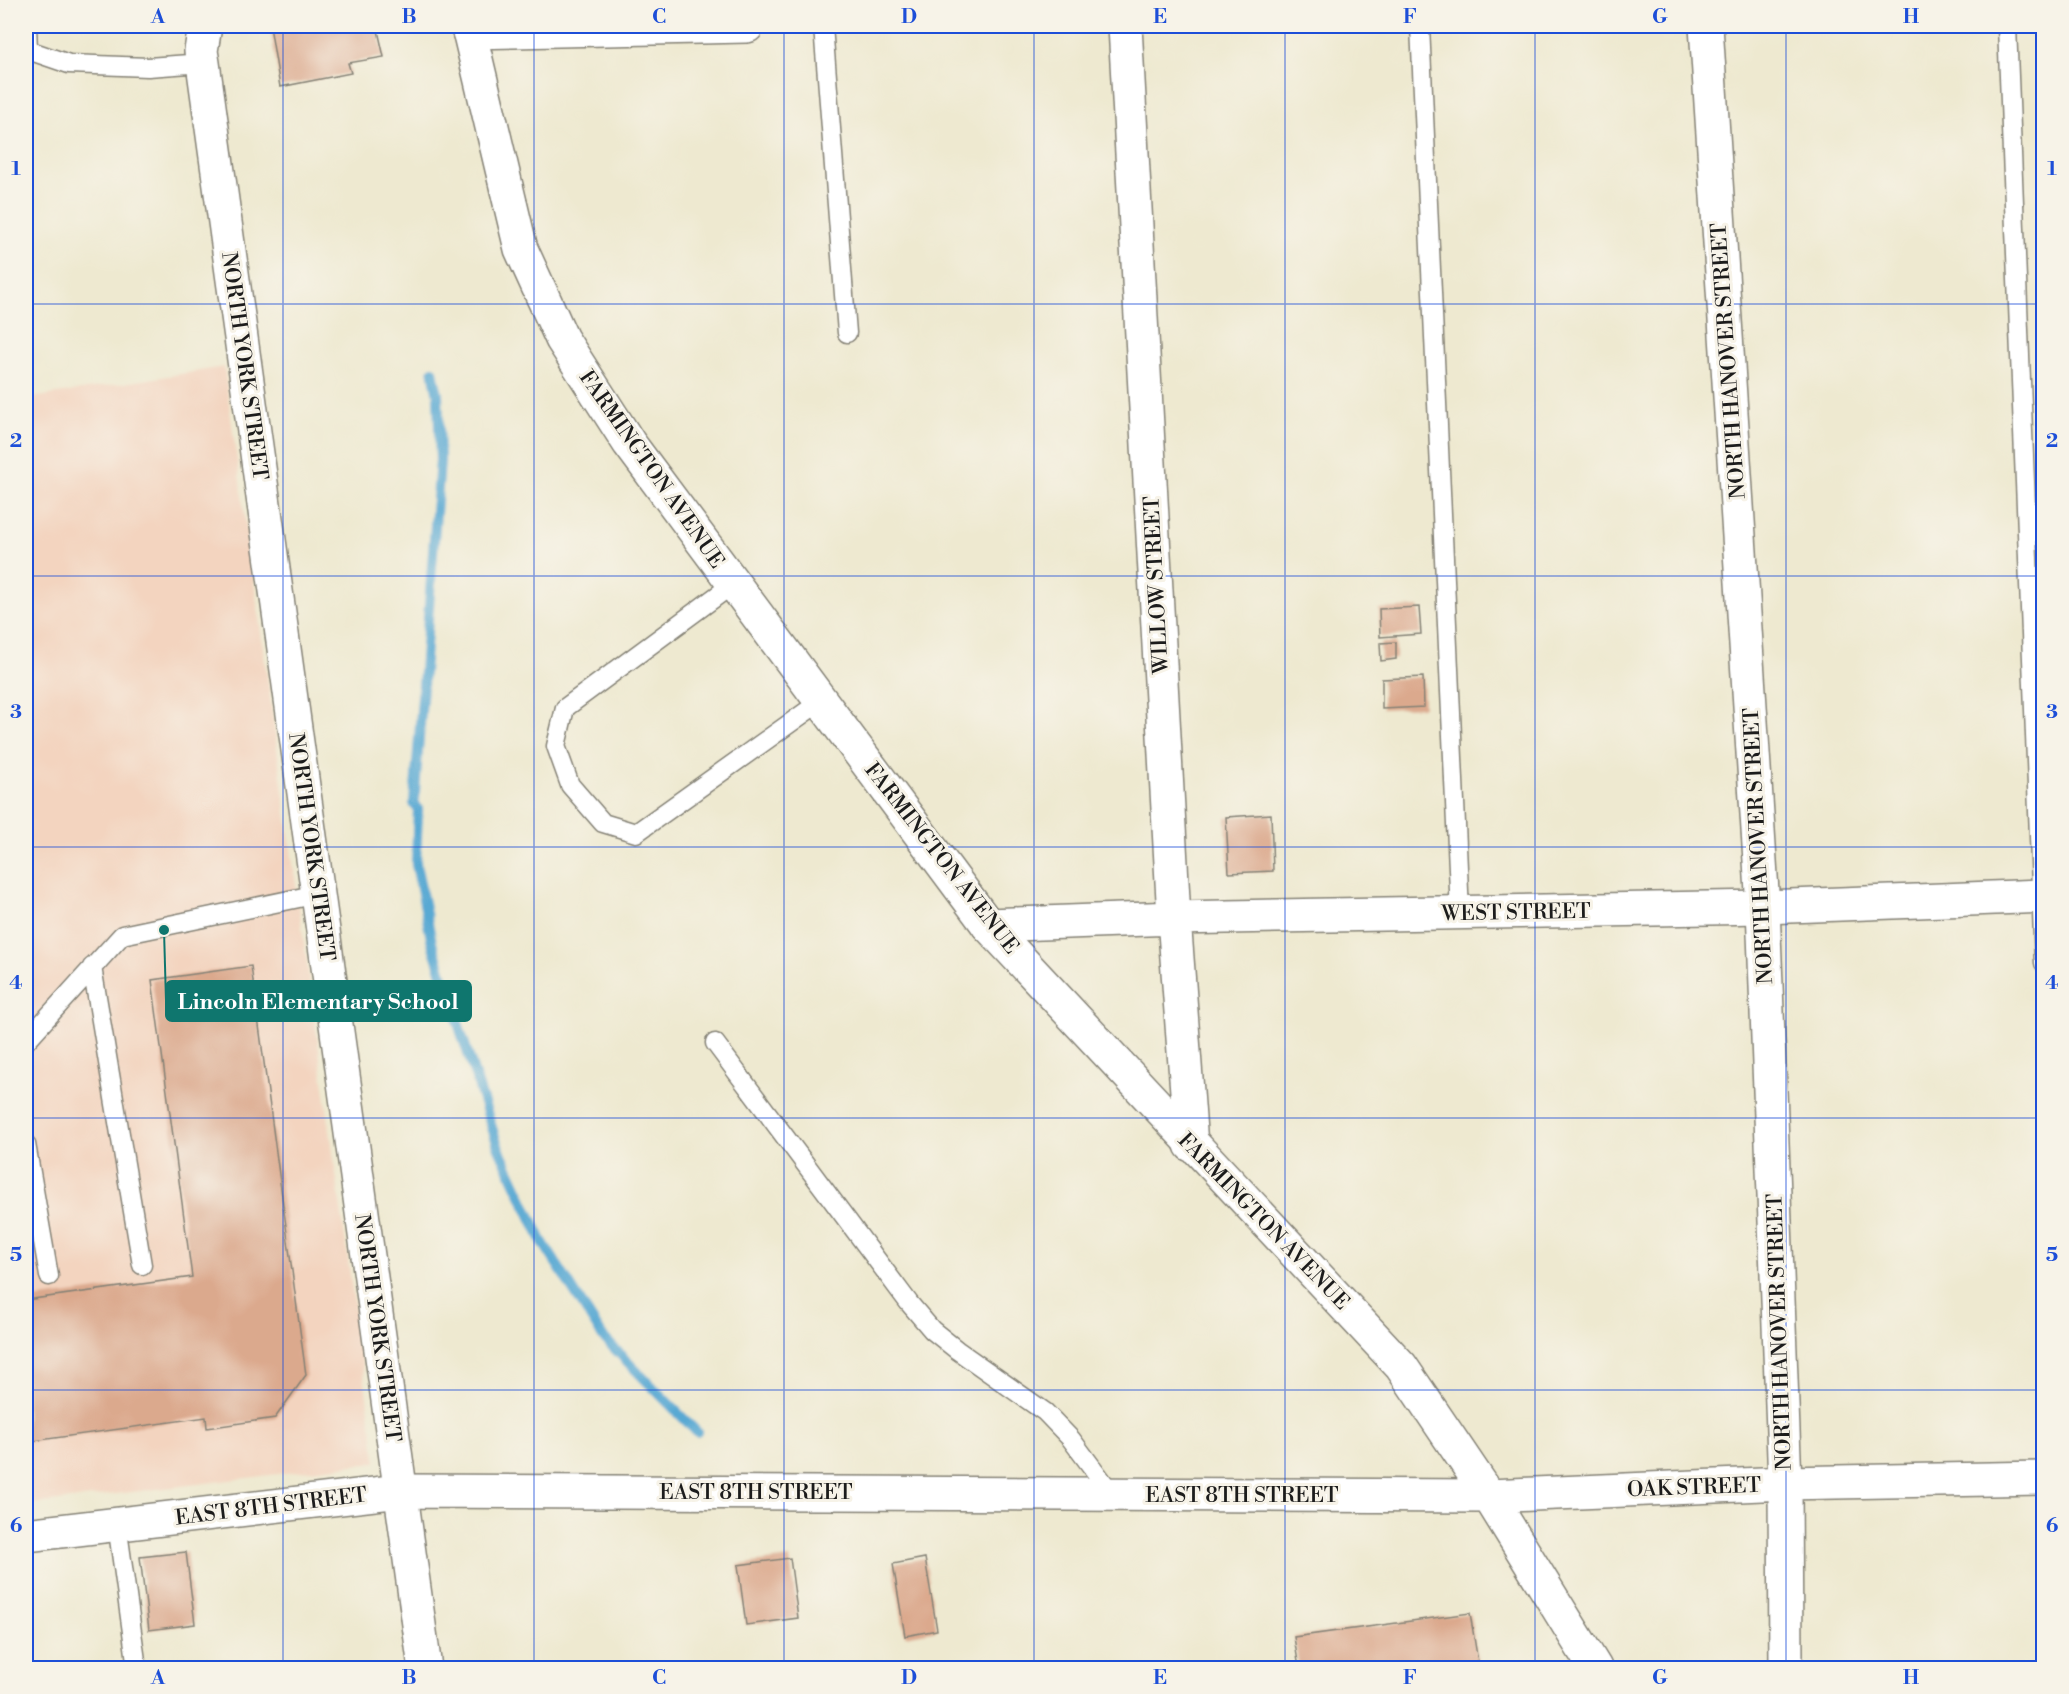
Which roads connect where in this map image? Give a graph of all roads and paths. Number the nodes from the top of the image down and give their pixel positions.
1 (27, 26) edge
2 (205, 26) edge
3 (747, 26) edge
4 (823, 26) edge
5 (1125, 26) edge
6 (1420, 26) edge
7 (1706, 26) edge
8 (2007, 26) edge
9 (468, 29) edge
10 (203, 63) junction
11 (847, 333) dead end
12 (734, 584) junction
13 (821, 701) junction
14 (318, 894) junction
15 (2042, 896) edge
16 (1763, 907) junction
17 (1460, 913) junction
18 (1174, 918) junction
19 (988, 925) junction
20 (2043, 963) edge
21 (92, 967) junction
22 (26, 1041) edge
23 (715, 1043) dead end
24 (26, 1144) edge
25 (1191, 1145) junction
26 (142, 1264) dead end
27 (49, 1276) dead end
28 (2043, 1478) edge
29 (1785, 1484) junction
30 (400, 1491) junction
31 (1113, 1494) junction
32 (1489, 1496) junction
33 (117, 1524) junction
34 (26, 1535) edge
35 (137, 1668) edge
36 (425, 1668) edge
37 (1595, 1668) edge
38 (1786, 1668) edge

1 - 10 lane
2 - 10 street, NORTH YORK STREET
3 - 9 street
4 - 11 lane
5 - 18 street, WILLOW STREET
6 - 17 lane
7 - 16 street, NORTH HANOVER STREET
8 - 15 lane
9 - 12 street, FARMINGTON AVENUE
10 - 14 street, NORTH YORK STREET
12 - 13 street, FARMINGTON AVENUE
12 - 13 lane
13 - 19 street, FARMINGTON AVENUE
14 - 21 lane
14 - 30 street, NORTH YORK STREET
15 - 16 street, WEST STREET
15 - 20 lane
16 - 17 street, WEST STREET
16 - 29 street, NORTH HANOVER STREET
17 - 18 street, WEST STREET
18 - 19 street, WEST STREET
18 - 25 street, WILLOW STREET
19 - 25 street, FARMINGTON AVENUE
21 - 22 lane
21 - 26 lane
23 - 31 lane
24 - 27 lane
25 - 32 street, FARMINGTON AVENUE
28 - 29 street, OAK STREET
29 - 32 street, OAK STREET
29 - 38 street, NORTH HANOVER STREET
30 - 31 street, EAST 8TH STREET
30 - 33 street, EAST 8TH STREET
30 - 36 street, NORTH YORK STREET
31 - 32 street, EAST 8TH STREET
32 - 37 street, FARMINGTON AVENUE
33 - 34 street, EAST 8TH STREET
33 - 35 lane

